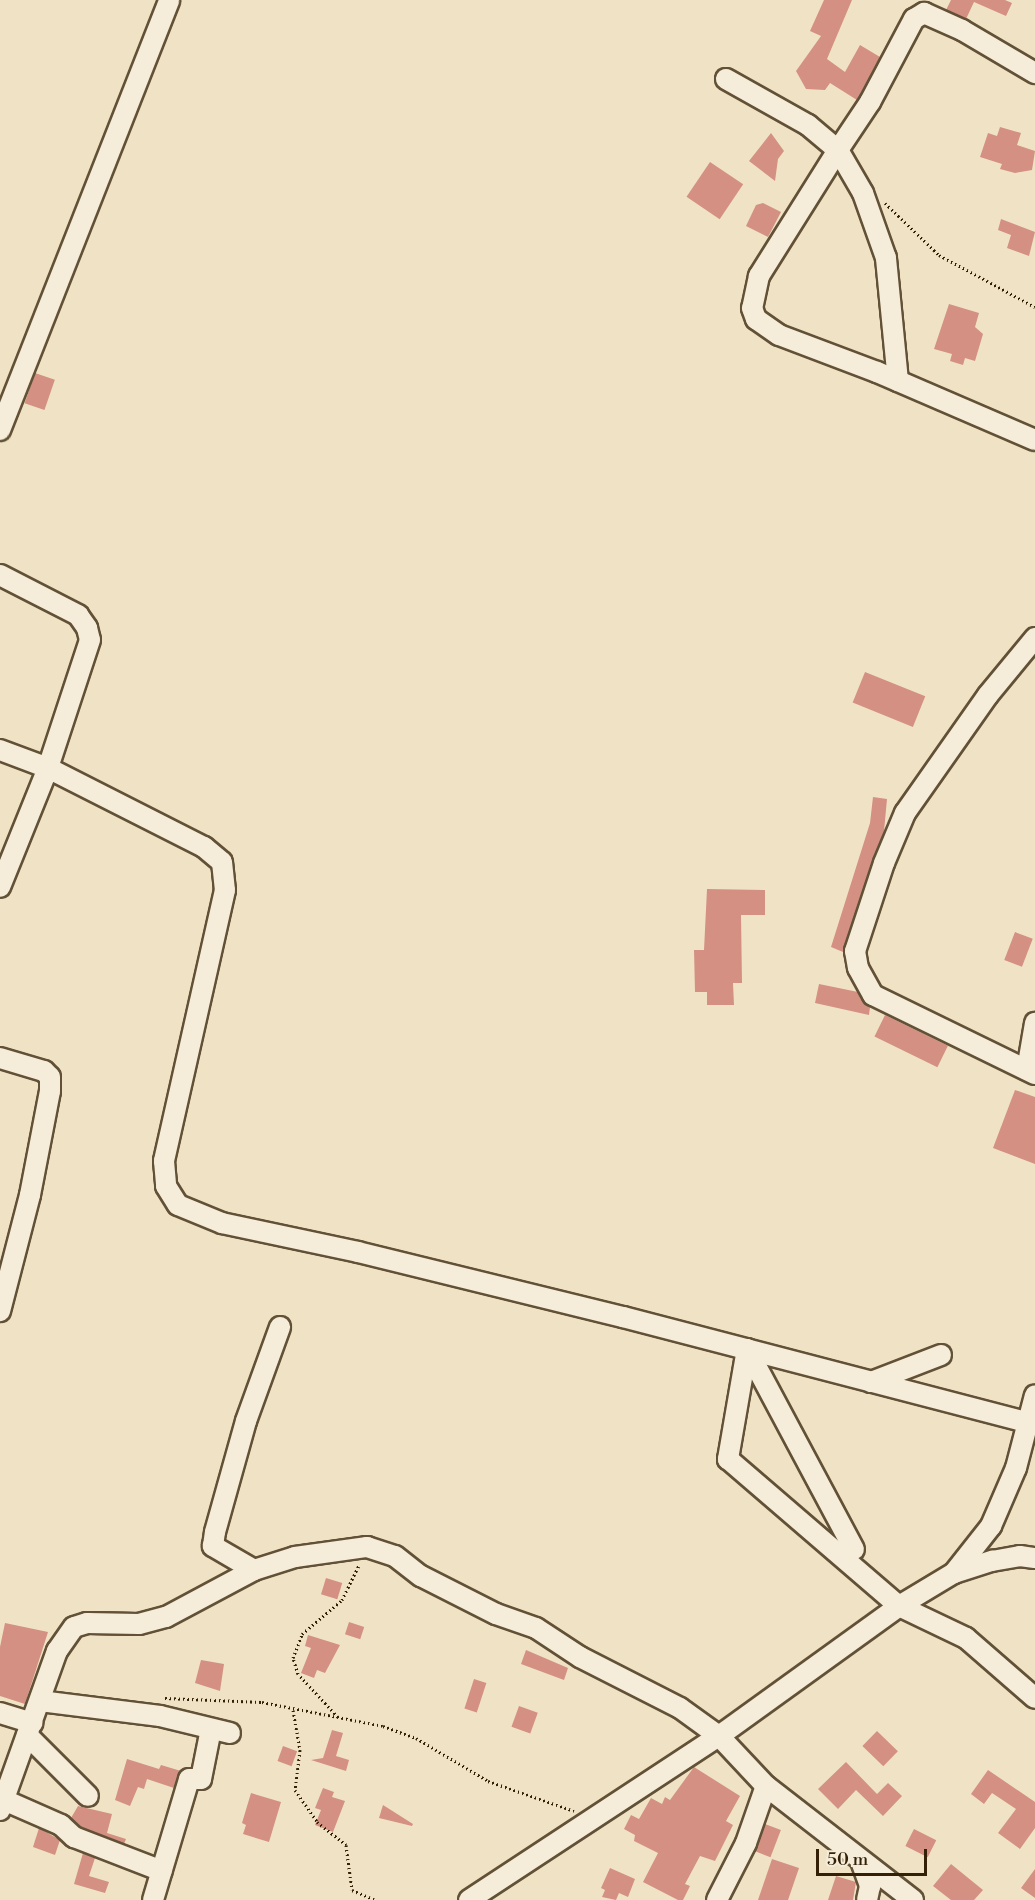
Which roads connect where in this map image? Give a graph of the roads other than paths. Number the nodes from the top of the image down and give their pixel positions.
1 (169, 0) edge
2 (1035, 73) edge
3 (726, 79) dead end
4 (838, 150) junction
5 (898, 381) junction
6 (6, 398) edge
7 (0, 430) edge
8 (1035, 440) edge
9 (0, 575) edge
10 (1035, 638) edge
11 (0, 750) edge
12 (48, 768) junction
13 (0, 887) edge
14 (1035, 1023) edge
15 (0, 1058) edge
16 (1031, 1072) edge
17 (0, 1311) edge
18 (280, 1327) dead end
19 (747, 1349) junction
20 (941, 1356) dead end
21 (871, 1382) junction
22 (1035, 1395) edge
23 (1030, 1422) edge
24 (854, 1549) dead end
25 (1035, 1558) edge
26 (254, 1570) junction
27 (954, 1573) junction
28 (899, 1606) junction
29 (1035, 1698) edge
30 (40, 1701) junction
31 (0, 1713) edge
32 (30, 1729) junction
33 (719, 1736) junction
34 (766, 1786) junction
35 (88, 1796) dead end
36 (2, 1805) edge
37 (861, 1861) junction
38 (162, 1871) junction
39 (153, 1900) edge
40 (469, 1900) edge
41 (717, 1900) edge
42 (867, 1900) edge
43 (913, 1900) edge

1 - 6 street
2 - 4 street
3 - 4 street
4 - 5 street
4 - 5 street
5 - 8 street
6 - 7 street
9 - 12 street
10 - 16 street
11 - 12 street
12 - 13 street
12 - 19 street
14 - 16 street
15 - 17 street
18 - 26 street
19 - 21 street
19 - 24 street
19 - 28 street
20 - 21 street
21 - 23 street
22 - 23 street
23 - 27 street
25 - 27 street
26 - 30 street
26 - 33 street
27 - 28 street
28 - 29 street
28 - 33 street
30 - 32 street
30 - 38 street
31 - 32 street
32 - 35 street
32 - 36 street
33 - 34 street
33 - 40 street
34 - 37 street
34 - 41 street
36 - 38 street
37 - 42 street
37 - 43 street
38 - 39 street

